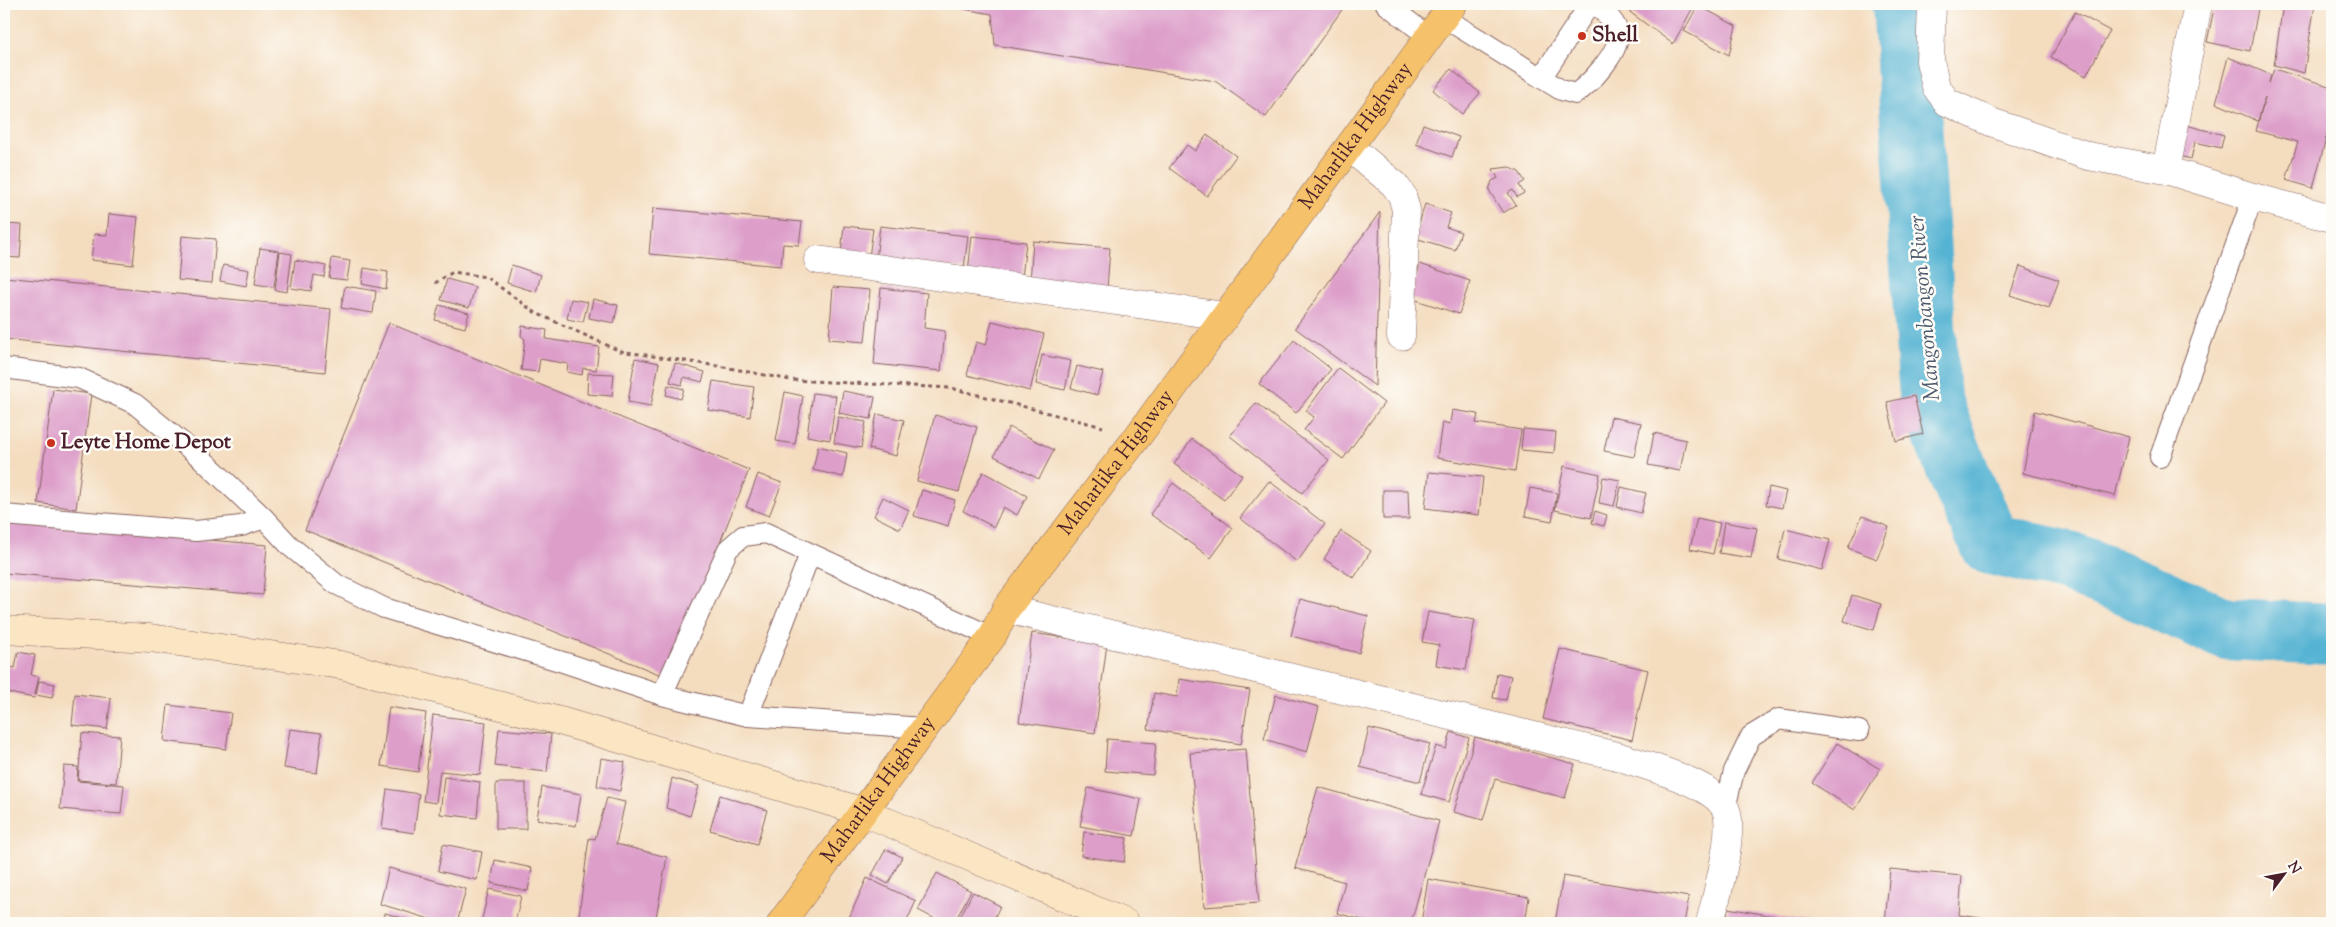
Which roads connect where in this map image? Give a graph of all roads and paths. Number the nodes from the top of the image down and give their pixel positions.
1 (1386, 4) edge
2 (1590, 4) edge
3 (1594, 4) edge
4 (1932, 4) edge
5 (2198, 4) edge
6 (1442, 19) edge
7 (1541, 78) junction
8 (1349, 147) junction
9 (2166, 170) junction
10 (2253, 198) junction
11 (2332, 218) edge
12 (818, 260) dead end
13 (435, 283) dead end
14 (1225, 316) junction
15 (1401, 336) dead end
16 (4, 368) edge
17 (1138, 436) junction
18 (2160, 457) dead end
19 (4, 515) edge
20 (264, 518) junction
21 (810, 554) junction
22 (1006, 609) junction
23 (4, 630) edge
24 (992, 637) junction
25 (662, 695) junction
26 (748, 716) junction
27 (924, 728) junction
28 (1859, 731) dead end
29 (1726, 809) junction
30 (864, 812) junction
31 (781, 923) edge
32 (1125, 923) edge
33 (1710, 923) edge

1 - 6 lane
2 - 7 lane
3 - 7 lane
4 - 9 street
5 - 9 street
6 - 7 lane
6 - 8 main road, Maharlika Highway
8 - 14 main road, Maharlika Highway
8 - 15 street
9 - 10 street
10 - 11 street
10 - 18 lane
12 - 14 street
13 - 17 path
14 - 17 main road, Maharlika Highway
16 - 20 lane
17 - 22 main road, Maharlika Highway
19 - 20 lane
20 - 25 lane
21 - 24 lane
21 - 25 lane
21 - 26 lane
22 - 24 main road, Maharlika Highway
22 - 29 street
23 - 30 street
24 - 27 main road, Maharlika Highway
25 - 26 lane
26 - 27 lane
27 - 30 main road, Maharlika Highway
28 - 29 lane
29 - 33 street
30 - 31 main road, Maharlika Highway
30 - 32 street

